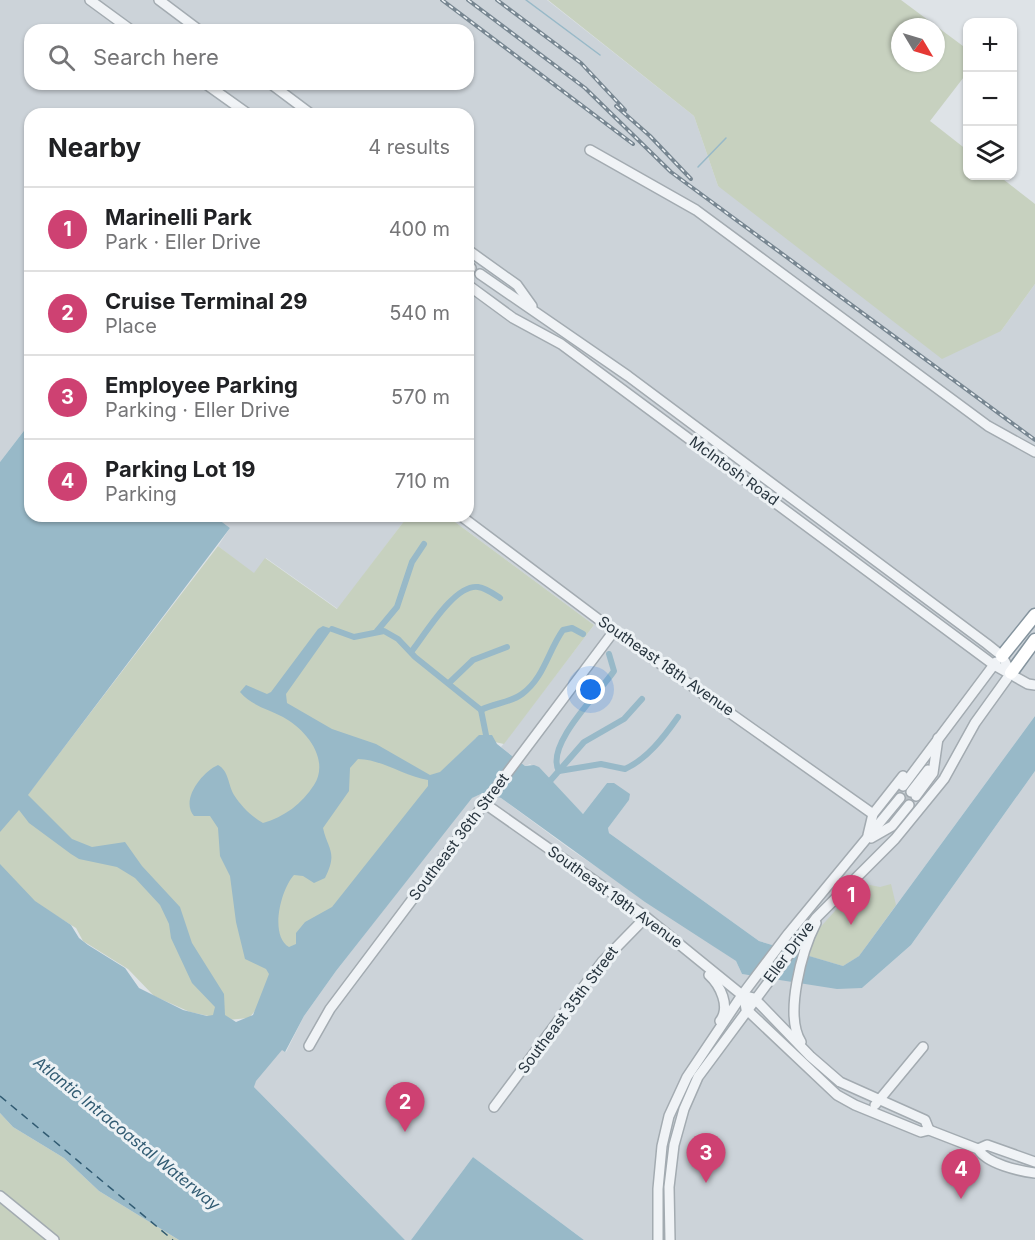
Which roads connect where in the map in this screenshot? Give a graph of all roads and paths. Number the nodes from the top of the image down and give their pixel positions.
1 (90, 0) edge
2 (159, 0) edge
3 (123, 24) edge
4 (191, 24) edge
5 (214, 90) edge
6 (278, 90) edge
7 (240, 108) edge
8 (301, 108) edge
9 (590, 150) dead end
10 (474, 254) edge
11 (480, 274) dead end
12 (474, 289) edge
13 (537, 312) junction
14 (621, 388) junction
15 (646, 389) junction
16 (1035, 453) edge
17 (469, 522) edge
18 (1035, 615) edge
19 (614, 631) junction
20 (1035, 640) edge
21 (998, 660) junction
22 (1011, 673) junction
23 (1035, 684) edge
24 (938, 736) junction
25 (909, 791) tunnel mouth
26 (486, 800) junction
27 (873, 814) junction
28 (892, 826) junction
29 (901, 833) junction
30 (866, 840) junction
31 (823, 889) junction
32 (826, 905) junction
33 (646, 917) junction
34 (656, 925) junction
35 (742, 995) junction
36 (754, 998) junction
37 (746, 1009) junction
38 (309, 1046) dead end
39 (924, 1047) dead end
40 (704, 1051) junction
41 (810, 1056) junction
42 (879, 1101) junction
43 (494, 1107) dead end
44 (870, 1112) junction
45 (929, 1130) junction
46 (978, 1149) junction
47 (1035, 1162) edge
48 (1035, 1173) edge
49 (0, 1196) edge
50 (54, 1240) edge
51 (658, 1240) edge
52 (670, 1240) edge

1 - 3 street
2 - 4 street
5 - 7 street
6 - 8 street
9 - 16 street
10 - 13 street, McIntosh Road
11 - 13 street, McIntosh Road
12 - 14 street, McIntosh Road
13 - 15 street, McIntosh Road
14 - 15 street
14 - 21 street, McIntosh Road
15 - 21 street, McIntosh Road
17 - 19 street, Southeast 18th Avenue
18 - 21 highway
19 - 26 street, Southeast 36th Street
19 - 27 street, Southeast 18th Avenue
20 - 22 highway
21 - 22 street
21 - 24 street, Eller Drive
22 - 23 street
22 - 29 street, Eller Drive
24 - 25 street, Eller Drive
24 - 27 street, Eller Drive
26 - 33 street, Southeast 19th Avenue
26 - 38 street, Southeast 36th Street
27 - 30 street, Eller Drive
28 - 29 street
28 - 30 street, Eller Drive
28 - 30 street, Eller Drive
29 - 32 street, Eller Drive
30 - 31 street, Eller Drive
31 - 32 street
31 - 35 street, Eller Drive
32 - 36 street, Eller Drive
32 - 41 street
33 - 34 street, Southeast 19th Avenue
33 - 43 street, Southeast 35th Street
34 - 35 street, Southeast 19th Avenue
34 - 40 street
35 - 36 street, Southeast 19th Avenue
35 - 37 street
35 - 40 street, Eller Drive
36 - 37 street, Eller Drive
36 - 41 street
37 - 44 street
37 - 52 street, Eller Drive
39 - 42 street
40 - 51 street, Eller Drive
41 - 42 street
42 - 44 street
42 - 45 street
44 - 45 street
45 - 46 street
46 - 47 street
46 - 48 street
49 - 50 street

